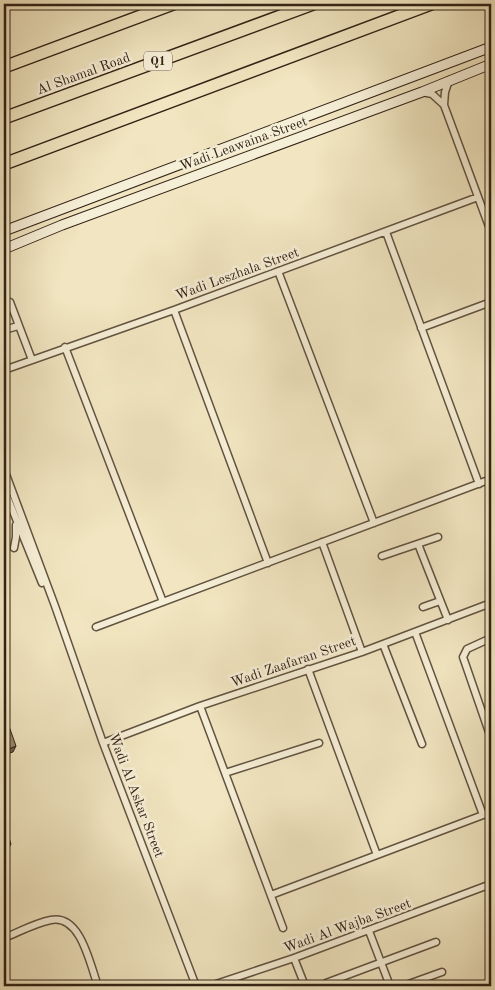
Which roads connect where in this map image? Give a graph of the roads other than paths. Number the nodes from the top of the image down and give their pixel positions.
1 (173, 4) edge
2 (313, 4) edge
3 (431, 4) edge
4 (491, 47) edge
5 (491, 64) edge
6 (4, 67) edge
7 (449, 80) junction
8 (422, 92) junction
9 (444, 105) junction
10 (4, 118) edge
11 (4, 164) edge
12 (478, 197) junction
13 (4, 231) edge
14 (386, 232) junction
15 (491, 232) edge
16 (4, 249) edge
17 (278, 271) junction
18 (10, 302) dead end
19 (491, 302) edge
20 (174, 310) junction
21 (18, 326) junction
22 (421, 328) junction
23 (4, 330) edge
24 (65, 347) junction
25 (32, 360) junction
26 (4, 370) edge
27 (4, 469) edge
28 (491, 479) edge
29 (479, 484) junction
30 (4, 489) edge
31 (15, 517) junction
32 (374, 523) junction
33 (438, 536) dead end
34 (322, 542) junction
35 (418, 544) junction
36 (14, 548) dead end
37 (382, 556) dead end
38 (268, 563) junction
39 (440, 601) junction
40 (163, 602) junction
41 (491, 603) edge
42 (423, 607) dead end
43 (57, 612) junction
44 (448, 620) junction
45 (96, 627) dead end
46 (415, 632) junction
47 (491, 638) edge
48 (383, 644) junction
49 (362, 652) junction
50 (308, 669) junction
51 (200, 706) junction
52 (491, 738) edge
53 (103, 742) junction
54 (319, 743) dead end
55 (422, 744) dead end
56 (225, 773) junction
57 (491, 812) edge
58 (483, 815) junction
59 (377, 855) junction
60 (491, 884) edge
61 (271, 895) junction
62 (283, 928) dead end
63 (369, 931) junction
64 (4, 938) edge
65 (436, 942) dead end
66 (294, 958) junction
67 (382, 962) junction
68 (442, 972) dead end
69 (326, 983) dead end
70 (98, 986) edge
71 (196, 986) edge
72 (210, 986) edge
73 (305, 986) edge
74 (390, 986) edge
75 (403, 986) edge

1 - 6 highway
2 - 10 highway, Al Shamal Road / Q1
3 - 11 highway
4 - 13 main road, Wadi Leawaina Street
5 - 7 main road, Wadi Leawaina Street
7 - 8 main road, Wadi Leawaina Street
7 - 9 street
8 - 9 street
8 - 16 main road, Wadi Leawaina Street
9 - 12 street
12 - 14 street, Wadi Leszhala Street
12 - 15 street
14 - 17 street, Wadi Leszhala Street
14 - 22 street
17 - 20 street, Wadi Leszhala Street
17 - 32 street
18 - 21 street
19 - 22 street
20 - 24 street, Wadi Leszhala Street
20 - 38 street
21 - 23 street
21 - 25 street
22 - 29 street
24 - 25 street, Wadi Leszhala Street
24 - 40 street
25 - 26 street, Wadi Leszhala Street
27 - 43 street, Wadi Al Askar Street
28 - 29 street
29 - 32 street
30 - 31 street, Wadi Al Askar Street
31 - 36 street
31 - 43 street, Wadi Al Askar Street
32 - 34 street
33 - 35 street
34 - 38 street
34 - 49 street
35 - 37 street
35 - 39 street
38 - 40 street
39 - 42 street
39 - 44 street
40 - 45 street
41 - 44 street, Wadi Zaafaran Street
43 - 53 street, Wadi Al Askar Street
44 - 46 street, Wadi Zaafaran Street
46 - 48 street, Wadi Zaafaran Street
46 - 58 street
47 - 52 street
48 - 49 street, Wadi Zaafaran Street
48 - 55 street
49 - 50 street, Wadi Zaafaran Street
50 - 51 street, Wadi Zaafaran Street
50 - 59 street
51 - 53 street, Wadi Zaafaran Street
51 - 56 street
53 - 71 street, Wadi Al Askar Street
54 - 56 street
56 - 61 street
57 - 58 street
58 - 59 street
59 - 61 street
60 - 63 street, Wadi Al Wajba Street
61 - 62 street
63 - 66 street, Wadi Al Wajba Street
63 - 67 street
64 - 70 street
65 - 67 street
66 - 72 street, Wadi Al Wajba Street
66 - 73 street
67 - 69 street
67 - 74 street
68 - 75 street

